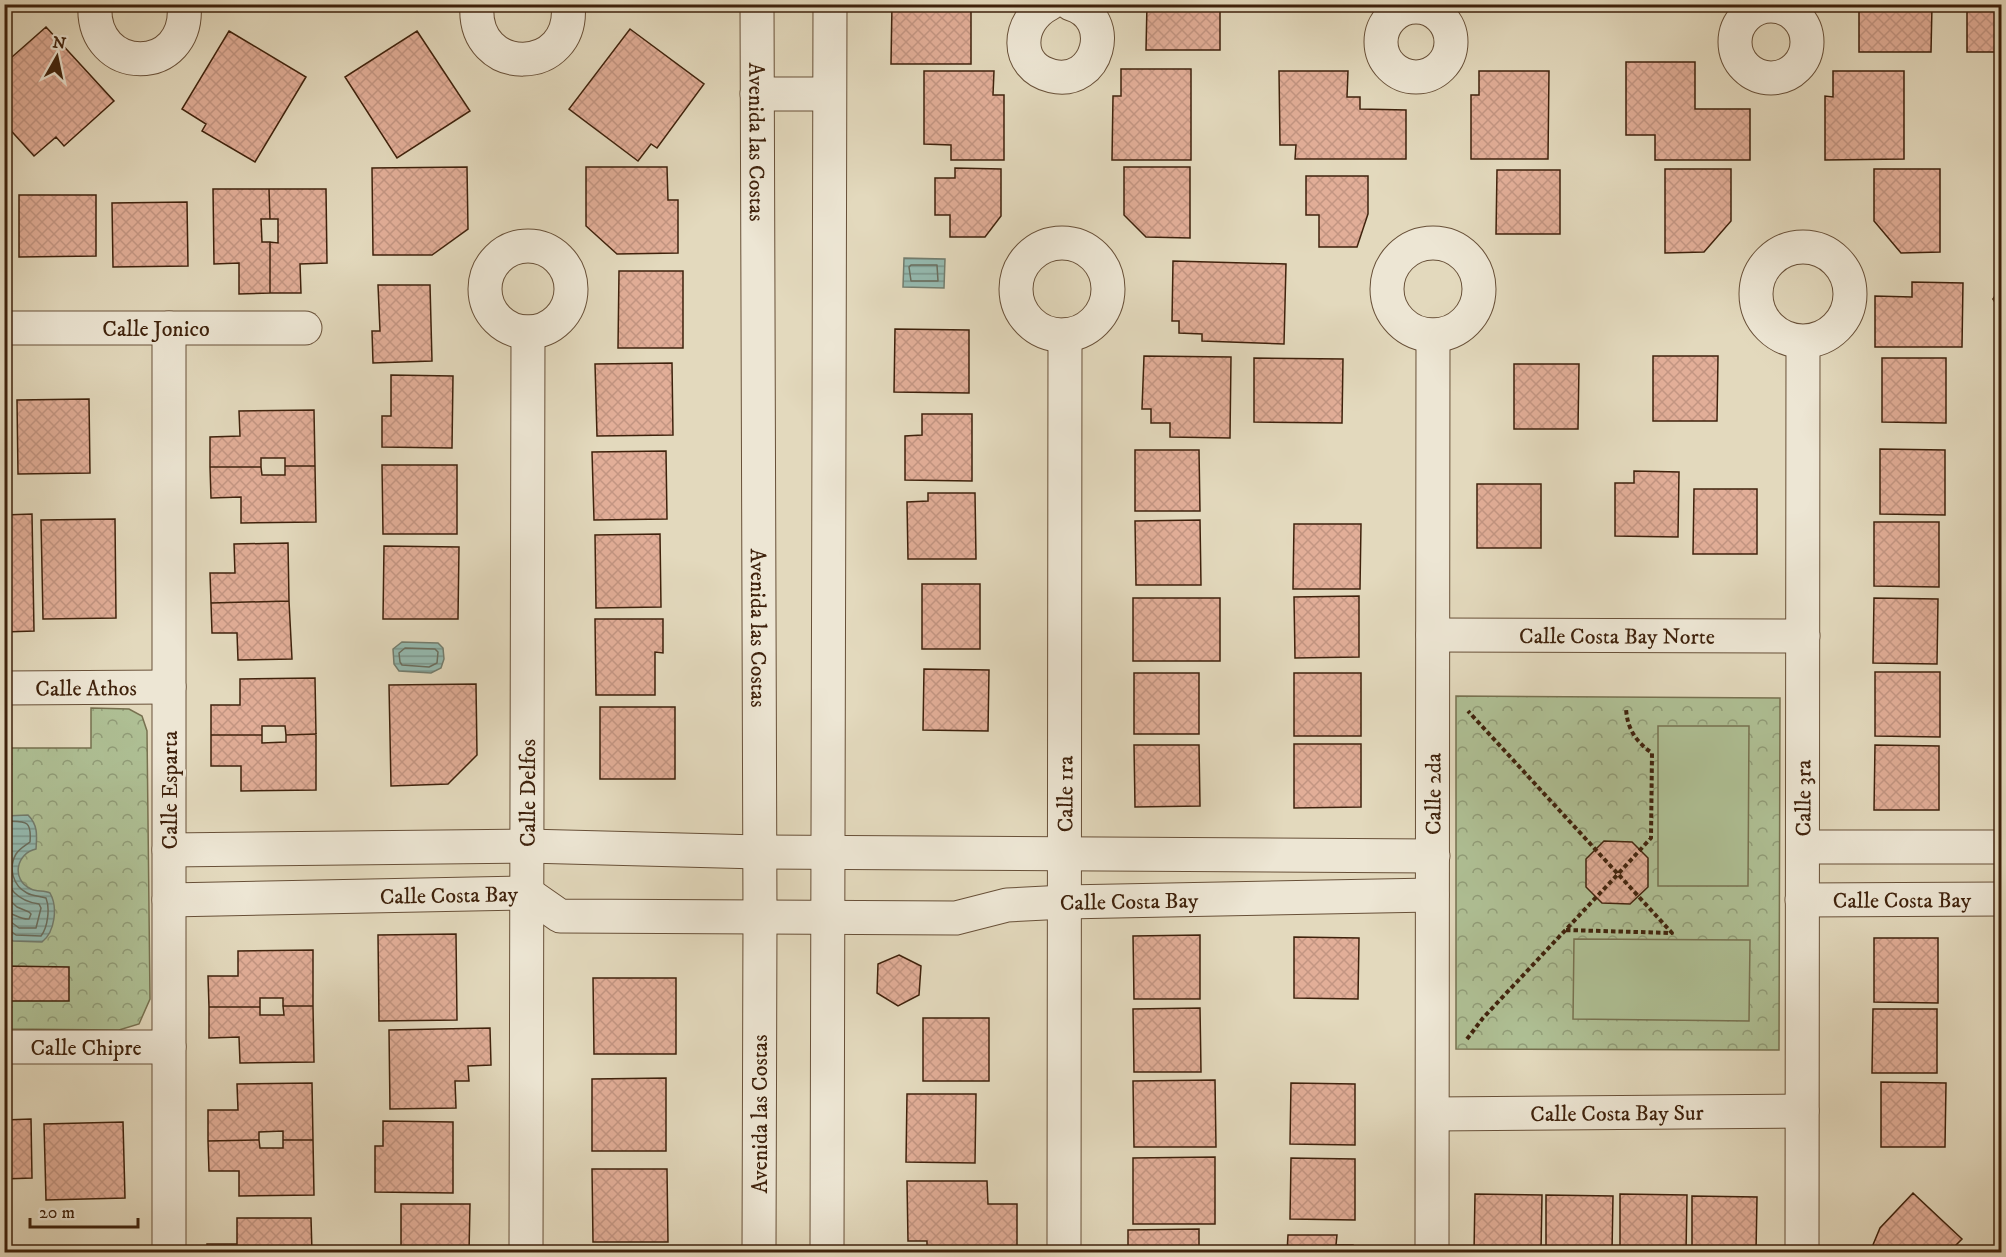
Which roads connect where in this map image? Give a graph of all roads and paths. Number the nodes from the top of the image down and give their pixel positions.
1 (95, 4) edge
2 (184, 4) edge
3 (477, 4) edge
4 (568, 4) edge
5 (757, 4) edge
6 (830, 4) edge
7 (1049, 4) edge
8 (1071, 4) edge
9 (757, 94) junction
10 (829, 94) junction
11 (4, 328) edge
12 (169, 328) junction
13 (305, 328) dead end
14 (528, 332) dead end
15 (1065, 335) dead end
16 (1433, 335) dead end
17 (1803, 342) dead end
18 (1433, 635) junction
19 (1803, 636) junction
20 (169, 687) junction
21 (4, 688) edge
22 (1466, 708) dead end
23 (1626, 708) dead end
24 (527, 846) junction
25 (1803, 847) junction
26 (2001, 847) edge
27 (169, 850) junction
28 (759, 852) junction
29 (828, 852) junction
30 (1065, 854) junction
31 (1433, 856) junction
32 (1618, 874) junction
33 (527, 893) junction
34 (1432, 895) junction
35 (2001, 899) edge
36 (169, 900) junction
37 (1803, 900) junction
38 (1065, 902) junction
39 (760, 917) junction
40 (828, 917) junction
41 (1565, 930) junction
42 (1467, 1040) dead end
43 (4, 1047) edge
44 (169, 1047) junction
45 (1802, 1111) junction
46 (1432, 1114) junction
47 (169, 1252) edge
48 (526, 1252) edge
49 (759, 1252) edge
50 (827, 1252) edge
51 (1064, 1252) edge
52 (1432, 1252) edge
53 (1802, 1252) edge

1 - 2 street
3 - 4 street
5 - 9 street, Avenida las Costas
6 - 10 street
7 - 8 street
9 - 10 street
9 - 28 street, Avenida las Costas
10 - 29 street
11 - 12 street, Calle Jonico
12 - 13 street, Calle Jonico
12 - 20 street, Calle Esparta
14 - 24 street, Calle Delfos
15 - 30 street, Calle 1ra
16 - 18 street, Calle 2da
17 - 19 street, Calle 3ra
18 - 19 street, Calle Costa Bay Norte
18 - 31 street, Calle 2da
19 - 25 street, Calle 3ra
20 - 21 street, Calle Athos
20 - 27 street, Calle Esparta
22 - 32 path
23 - 32 path
24 - 27 street
24 - 28 street
24 - 33 street, Calle Delfos
25 - 26 street
25 - 37 street, Calle 3ra
27 - 36 street, Calle Esparta
28 - 29 street, Calle Costa Bay
28 - 39 street, Avenida las Costas
29 - 30 street, Calle Costa Bay
29 - 40 street
30 - 31 street, Calle Costa Bay
30 - 38 street, Calle 1ra
31 - 34 street, Calle 2da
32 - 41 path
32 - 41 path
33 - 36 street, Calle Costa Bay
33 - 39 street, Calle Costa Bay
33 - 48 street, Calle Delfos
34 - 38 street, Calle Costa Bay
34 - 46 street, Calle 2da
35 - 37 street, Calle Costa Bay
36 - 44 street, Calle Esparta
37 - 45 street, Calle 3ra
38 - 40 street, Calle Costa Bay
38 - 51 street, Calle 1ra
39 - 40 street, Calle Costa Bay
39 - 49 street, Avenida las Costas
40 - 50 street
41 - 42 path
43 - 44 street, Calle Chipre
44 - 47 street, Calle Esparta
45 - 46 street, Calle Costa Bay Sur
45 - 53 street, Calle 3ra
46 - 52 street, Calle 2da

